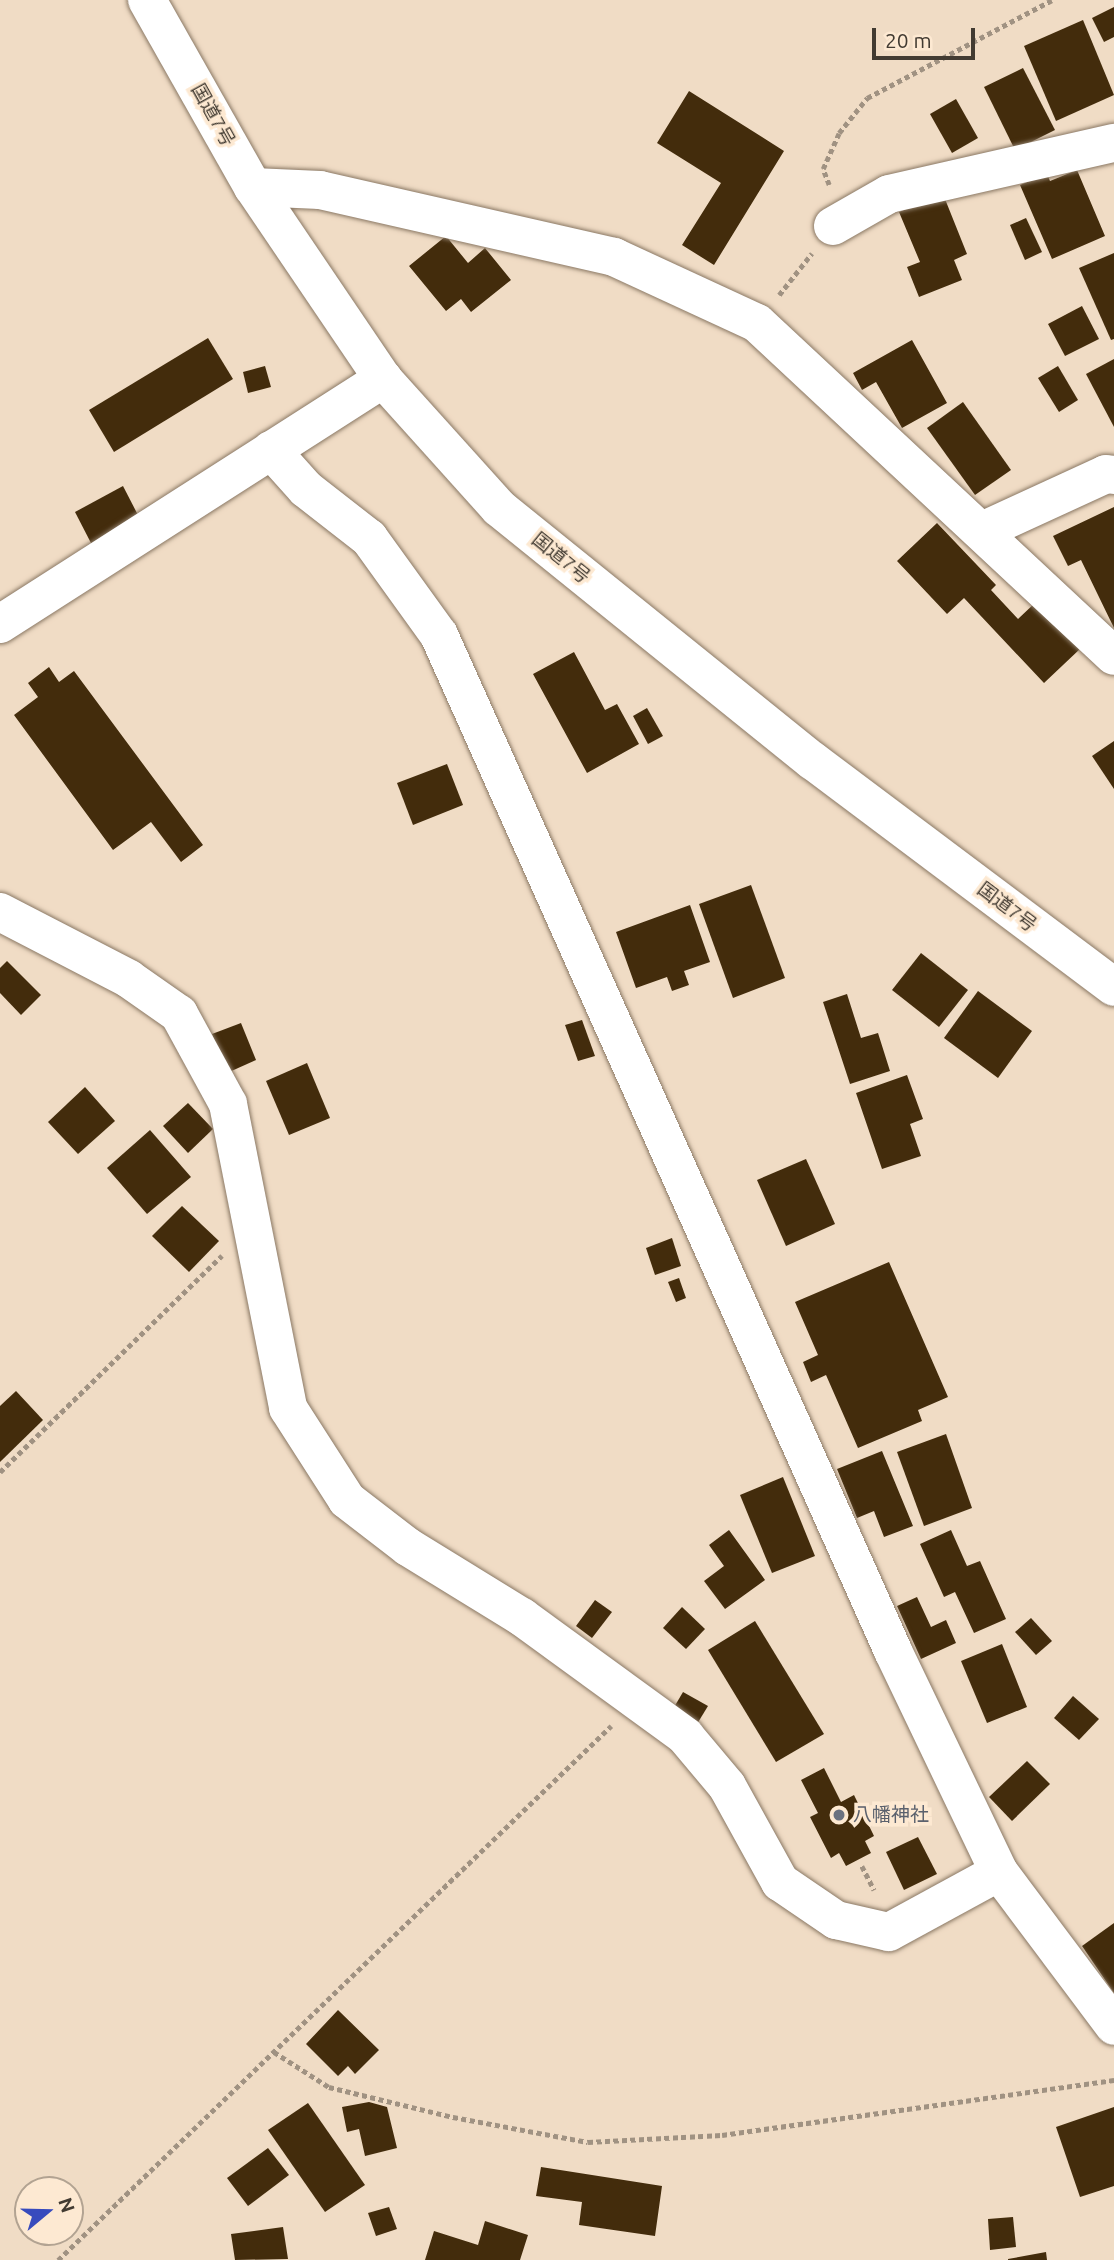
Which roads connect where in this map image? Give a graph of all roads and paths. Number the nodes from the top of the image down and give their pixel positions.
1 (147, 0) edge
2 (1052, 0) edge
3 (1114, 143) edge
4 (253, 187) junction
5 (833, 226) junction
6 (757, 323) junction
7 (383, 379) junction
8 (271, 450) junction
9 (1114, 475) edge
10 (982, 531) junction
11 (0, 624) edge
12 (1114, 656) edge
13 (0, 912) edge
14 (1114, 987) edge
15 (253, 1225) junction
16 (0, 1472) edge
17 (639, 1699) junction
18 (999, 1872) junction
19 (1114, 2026) edge
20 (274, 2052) junction
21 (1114, 2080) edge
22 (58, 2260) edge

1 - 4 main road, 国道7号
2 - 5 path
3 - 5 main road
4 - 6 main road
4 - 7 main road, 国道7号
5 - 6 path
6 - 10 main road
7 - 8 main road
7 - 14 main road, 国道7号
8 - 11 main road
8 - 18 main road
9 - 10 main road
10 - 12 main road
13 - 15 main road
15 - 16 path
15 - 17 main road
17 - 18 main road
17 - 20 path
18 - 19 main road
20 - 21 path
20 - 22 path

